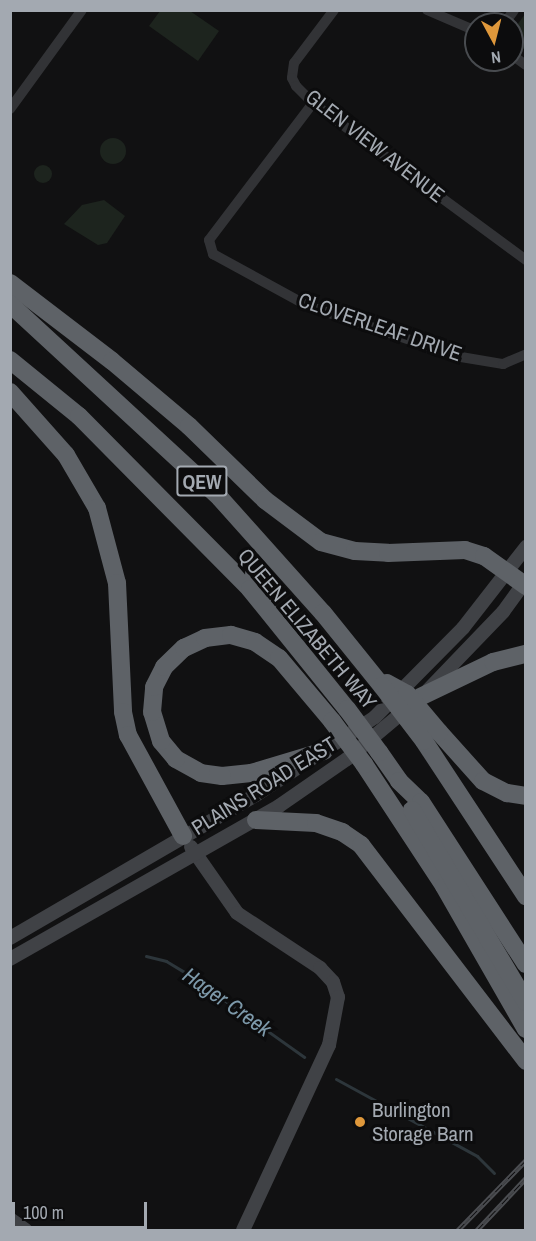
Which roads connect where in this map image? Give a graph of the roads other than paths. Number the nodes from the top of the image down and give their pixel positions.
1 (82, 10) edge
2 (334, 10) edge
3 (428, 10) edge
4 (464, 26) edge
5 (313, 103) junction
6 (10, 109) edge
7 (525, 260) edge
8 (10, 283) edge
9 (10, 304) edge
10 (525, 354) edge
11 (10, 360) edge
12 (10, 392) edge
13 (525, 547) edge
14 (509, 571) junction
15 (525, 583) edge
16 (525, 654) edge
17 (420, 697) junction
18 (432, 736) junction
19 (324, 751) junction
20 (399, 781) junction
21 (525, 796) edge
22 (256, 820) junction
23 (183, 836) junction
24 (196, 853) junction
25 (525, 896) edge
26 (10, 938) edge
27 (10, 959) edge
28 (525, 964) edge
29 (525, 1002) edge
30 (525, 1029) edge
31 (525, 1061) edge
32 (10, 1219) edge
33 (26, 1230) edge
34 (243, 1230) edge

1 - 6 street
2 - 5 street, GLEN VIEW AVENUE
3 - 4 street
5 - 7 street, GLEN VIEW AVENUE
5 - 10 street, CLOVERLEAF DRIVE
8 - 14 highway
9 - 18 highway, QUEEN ELIZABETH WAY / QEW, bridge
11 - 20 highway, QUEEN ELIZABETH WAY / QEW, bridge
12 - 23 highway
13 - 14 main road, PLAINS ROAD EAST
14 - 15 highway
14 - 19 main road, PLAINS ROAD EAST
15 - 17 main road, PLAINS ROAD EAST
16 - 17 highway
17 - 22 main road, PLAINS ROAD EAST
18 - 21 highway
18 - 25 highway, QUEEN ELIZABETH WAY / QEW
19 - 23 main road, PLAINS ROAD EAST
19 - 30 highway, bridge
20 - 28 highway, QUEEN ELIZABETH WAY / QEW
20 - 29 highway
22 - 24 main road, PLAINS ROAD EAST
22 - 31 highway
23 - 24 main road
23 - 26 main road, PLAINS ROAD EAST
24 - 27 main road
24 - 34 main road, PLAINS ROAD EAST
32 - 33 main road

